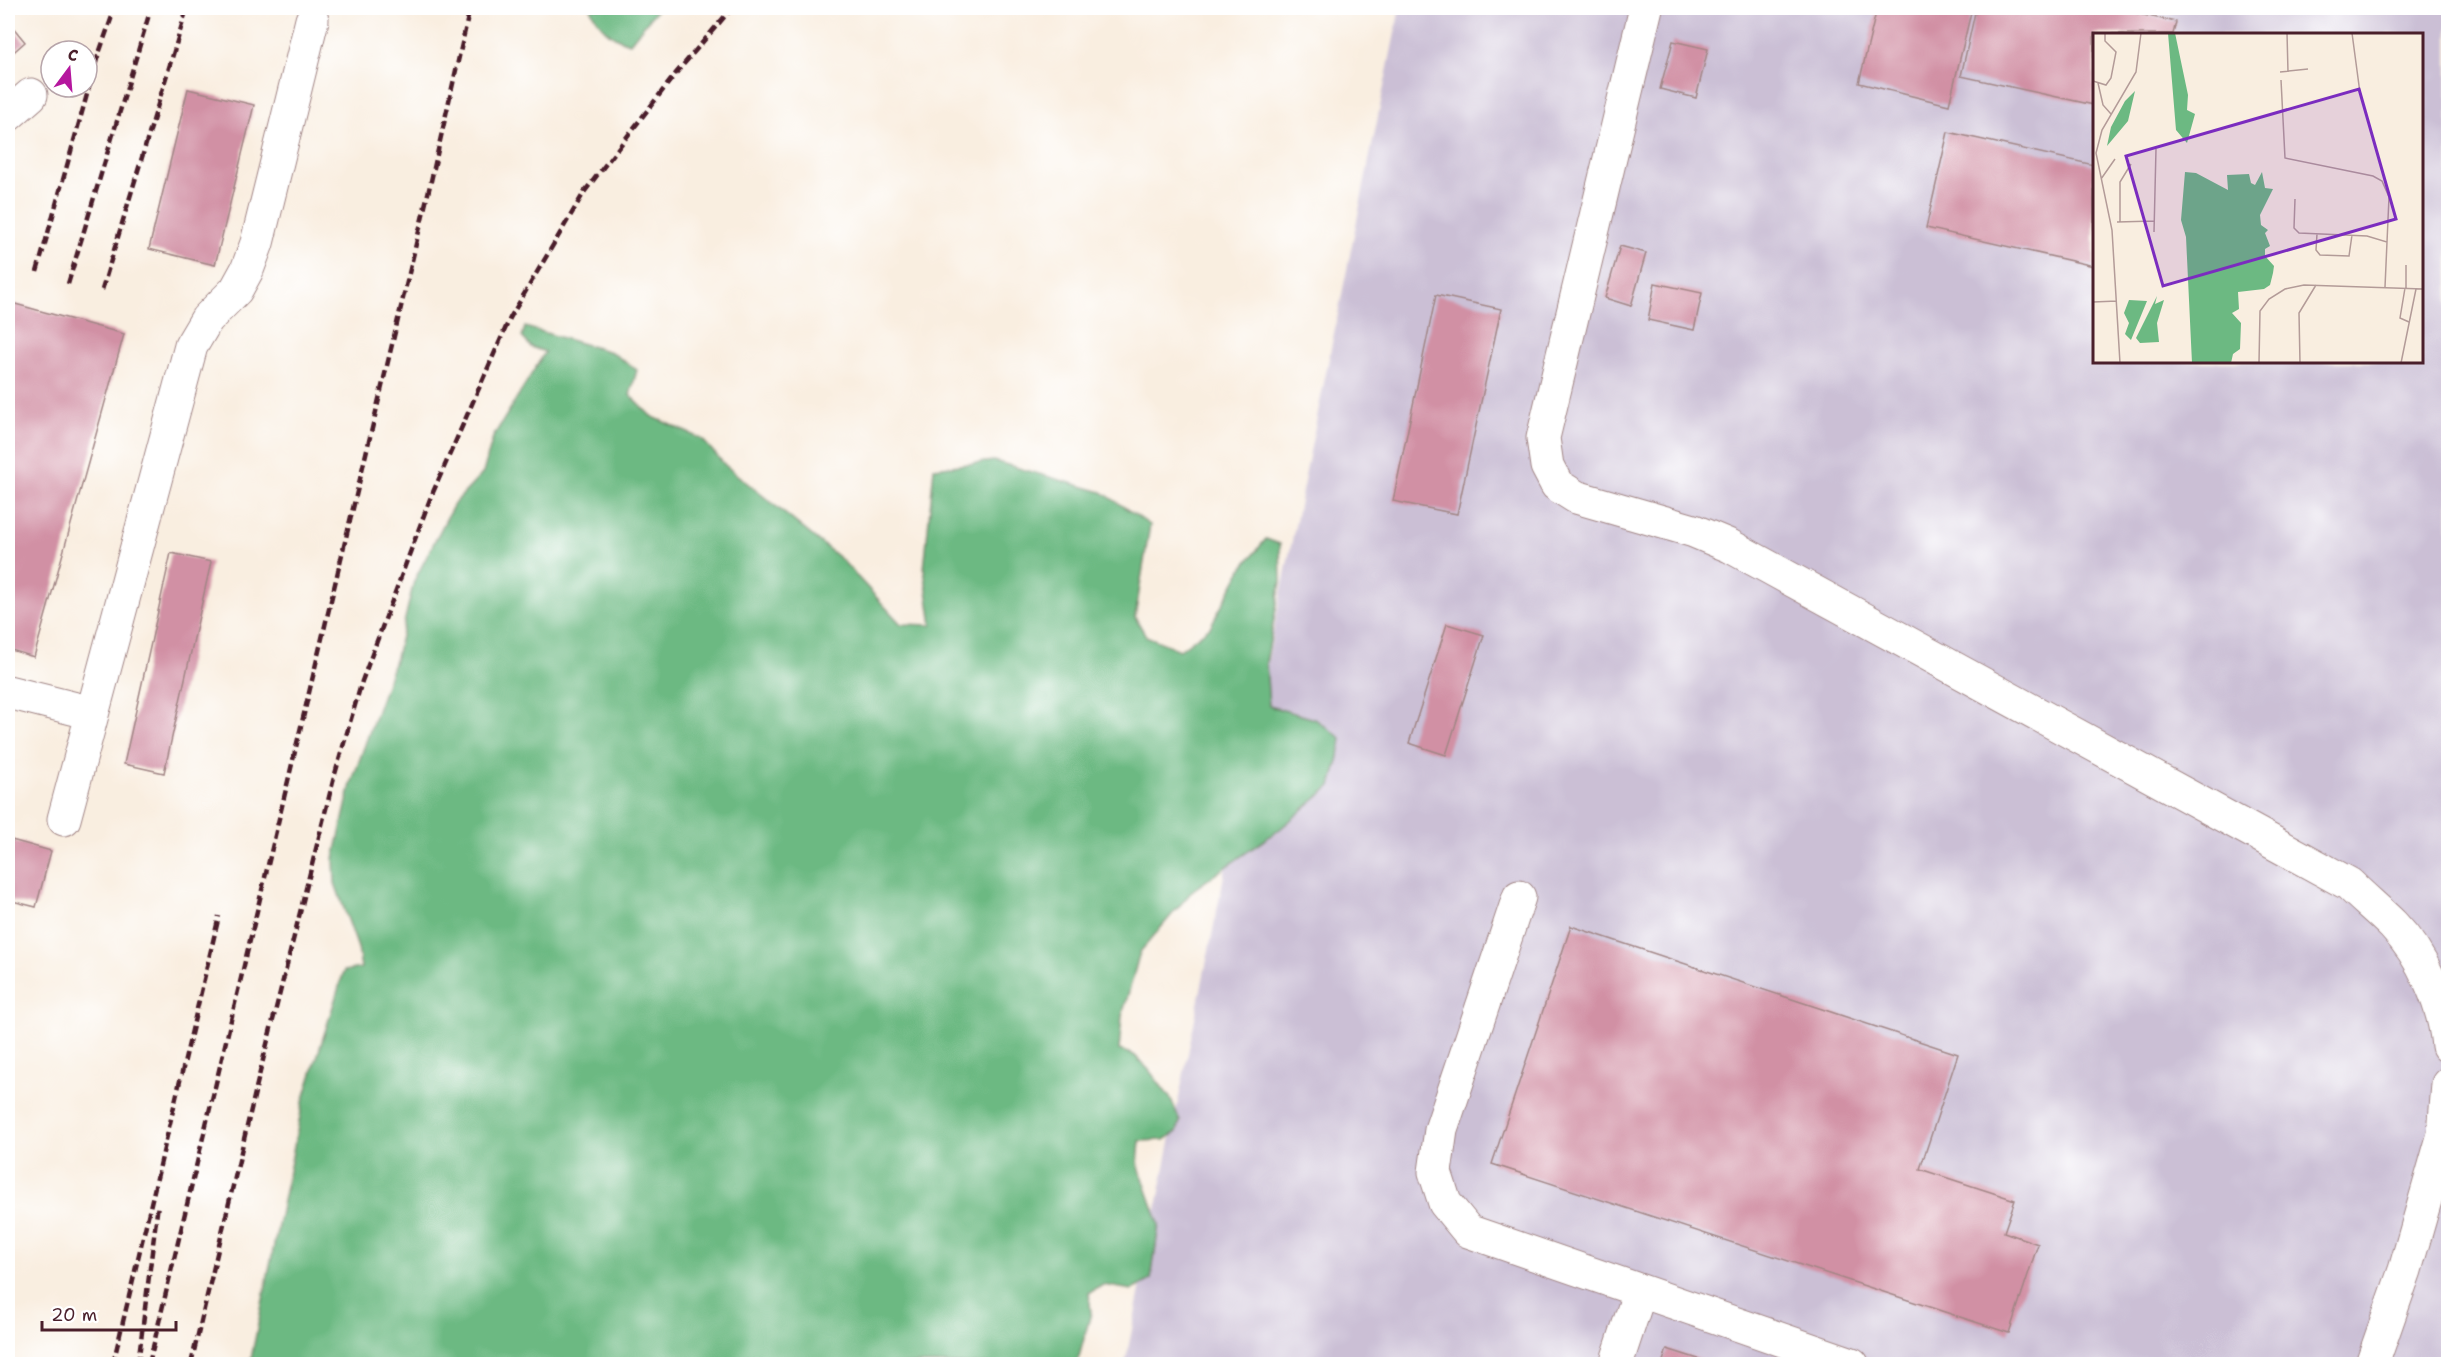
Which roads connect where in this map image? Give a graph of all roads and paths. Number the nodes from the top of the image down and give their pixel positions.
1 (1646, 8) edge
2 (312, 20) dead end
3 (8, 692) edge
4 (92, 713) junction
5 (64, 819) dead end
6 (1519, 897) dead end
7 (2448, 1046) edge
8 (2448, 1084) edge
9 (1640, 1291) junction
10 (1616, 1365) edge
11 (1852, 1365) edge
12 (2372, 1365) edge

1 - 7 lane
2 - 4 lane
3 - 4 lane
4 - 5 lane
6 - 9 lane
8 - 12 lane
9 - 10 lane
9 - 11 lane

